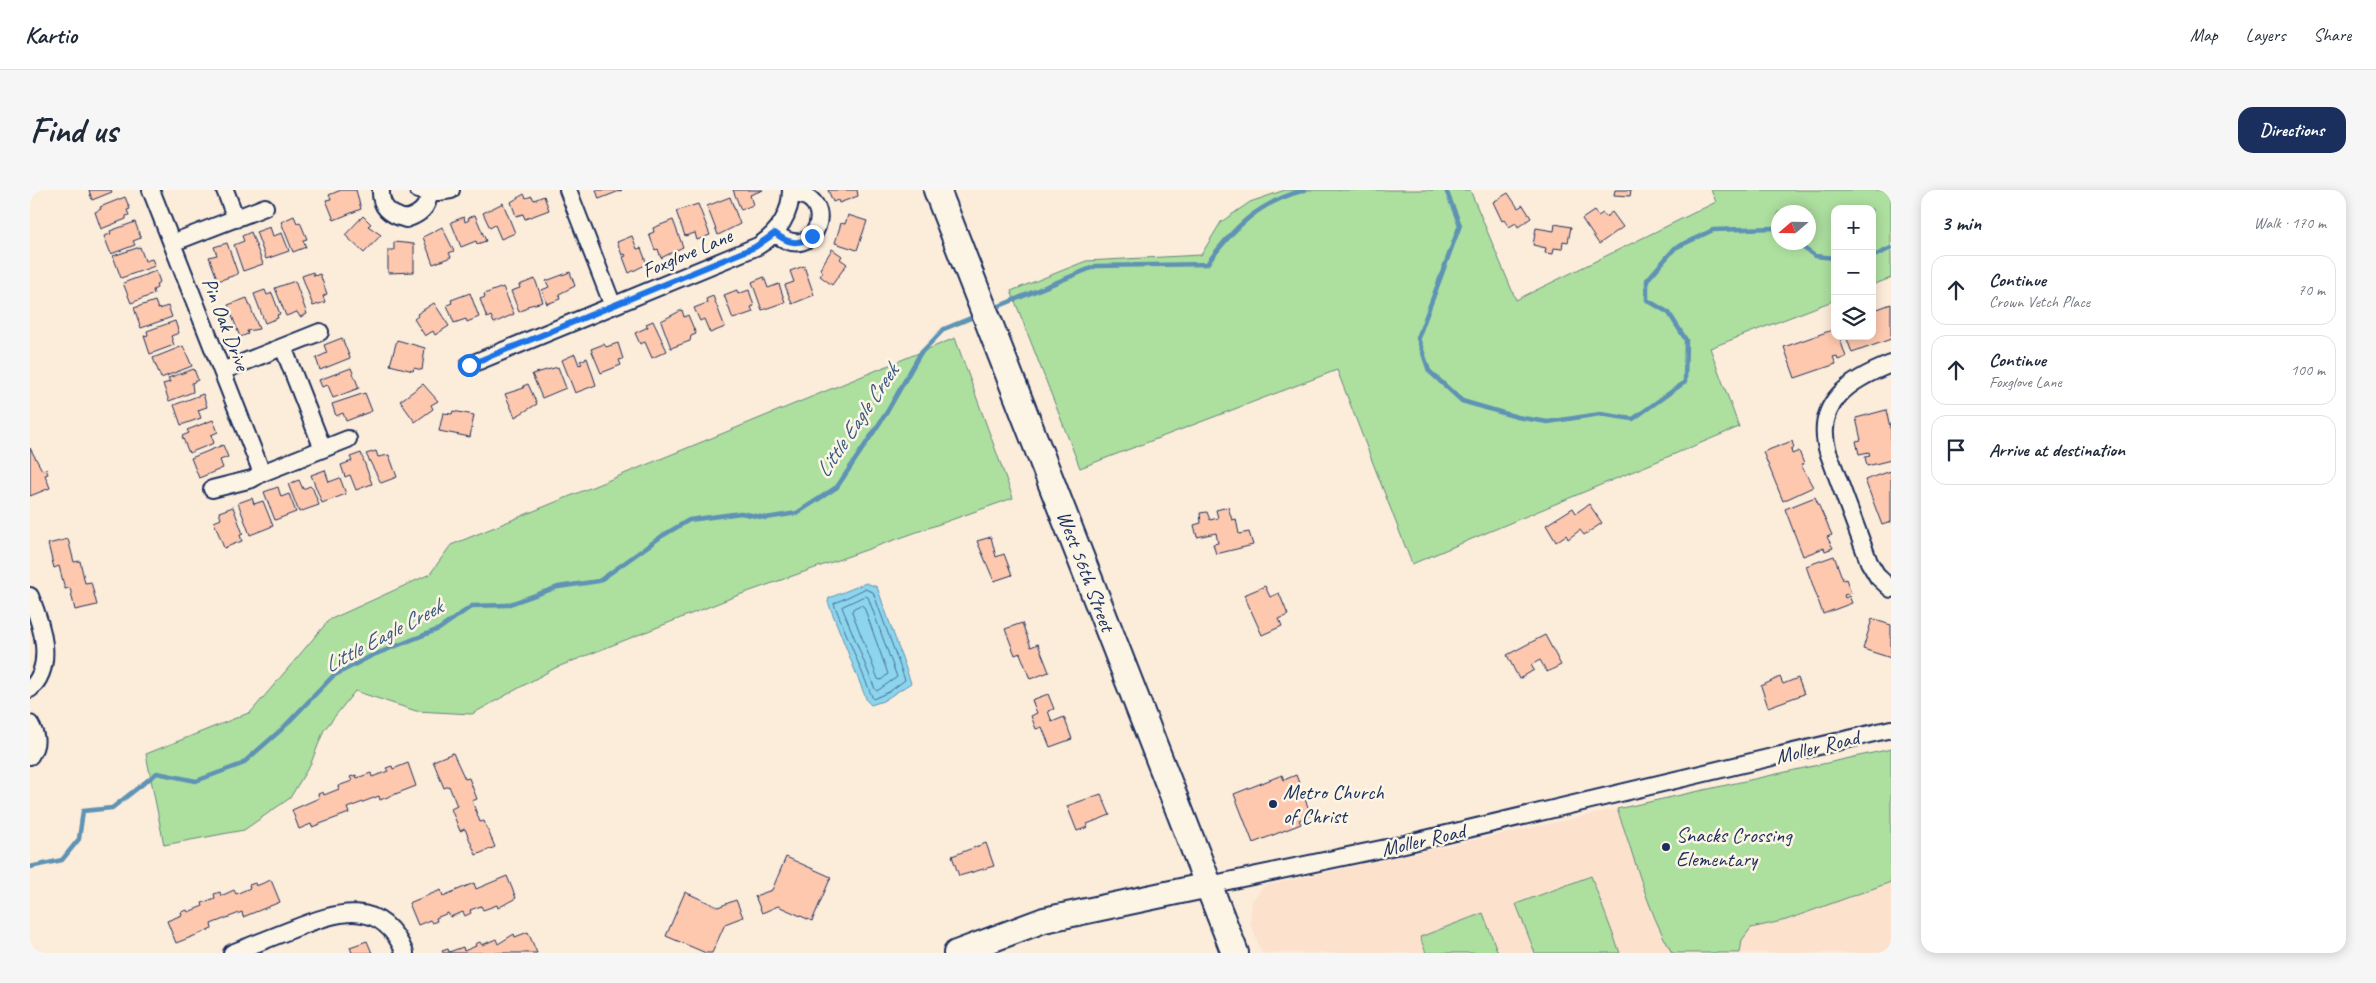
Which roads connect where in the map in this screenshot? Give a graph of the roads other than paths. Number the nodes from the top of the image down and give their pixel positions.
1 (151, 190) edge
2 (225, 190) edge
3 (450, 190) edge
4 (568, 190) edge
5 (937, 190) edge
6 (423, 191) edge
7 (791, 192) edge
8 (381, 197) edge
9 (266, 207) dead end
10 (236, 219) junction
11 (775, 233) junction
12 (172, 243) junction
13 (613, 306) junction
14 (320, 332) dead end
15 (282, 347) junction
16 (1891, 364) edge
17 (469, 365) dead end
18 (222, 371) junction
19 (348, 439) dead end
20 (323, 449) junction
21 (262, 473) junction
22 (212, 489) dead end
23 (1891, 589) edge
24 (30, 596) edge
25 (30, 689) edge
26 (30, 724) edge
27 (1891, 729) edge
28 (30, 756) edge
29 (1209, 885) junction
30 (232, 953) edge
31 (405, 953) edge
32 (956, 953) edge
33 (1235, 953) edge

1 - 12 street, Pin Oak Drive
2 - 10 street
3 - 6 street
4 - 13 street
5 - 29 main road, West 56th Street
6 - 8 street
7 - 11 street, Foxglove Lane
7 - 11 street, Foxglove Lane
9 - 10 street
10 - 12 street
11 - 13 street, Foxglove Lane
12 - 18 street, Pin Oak Drive
13 - 17 street, Foxglove Lane
14 - 15 street
15 - 18 street
15 - 20 street
16 - 23 street
18 - 21 street, Pin Oak Drive
19 - 20 street
20 - 21 street
21 - 22 street
24 - 25 street
26 - 28 street
27 - 29 street, Moller Road
29 - 32 street, Moller Road
29 - 33 main road, West 56th Street
30 - 31 street

